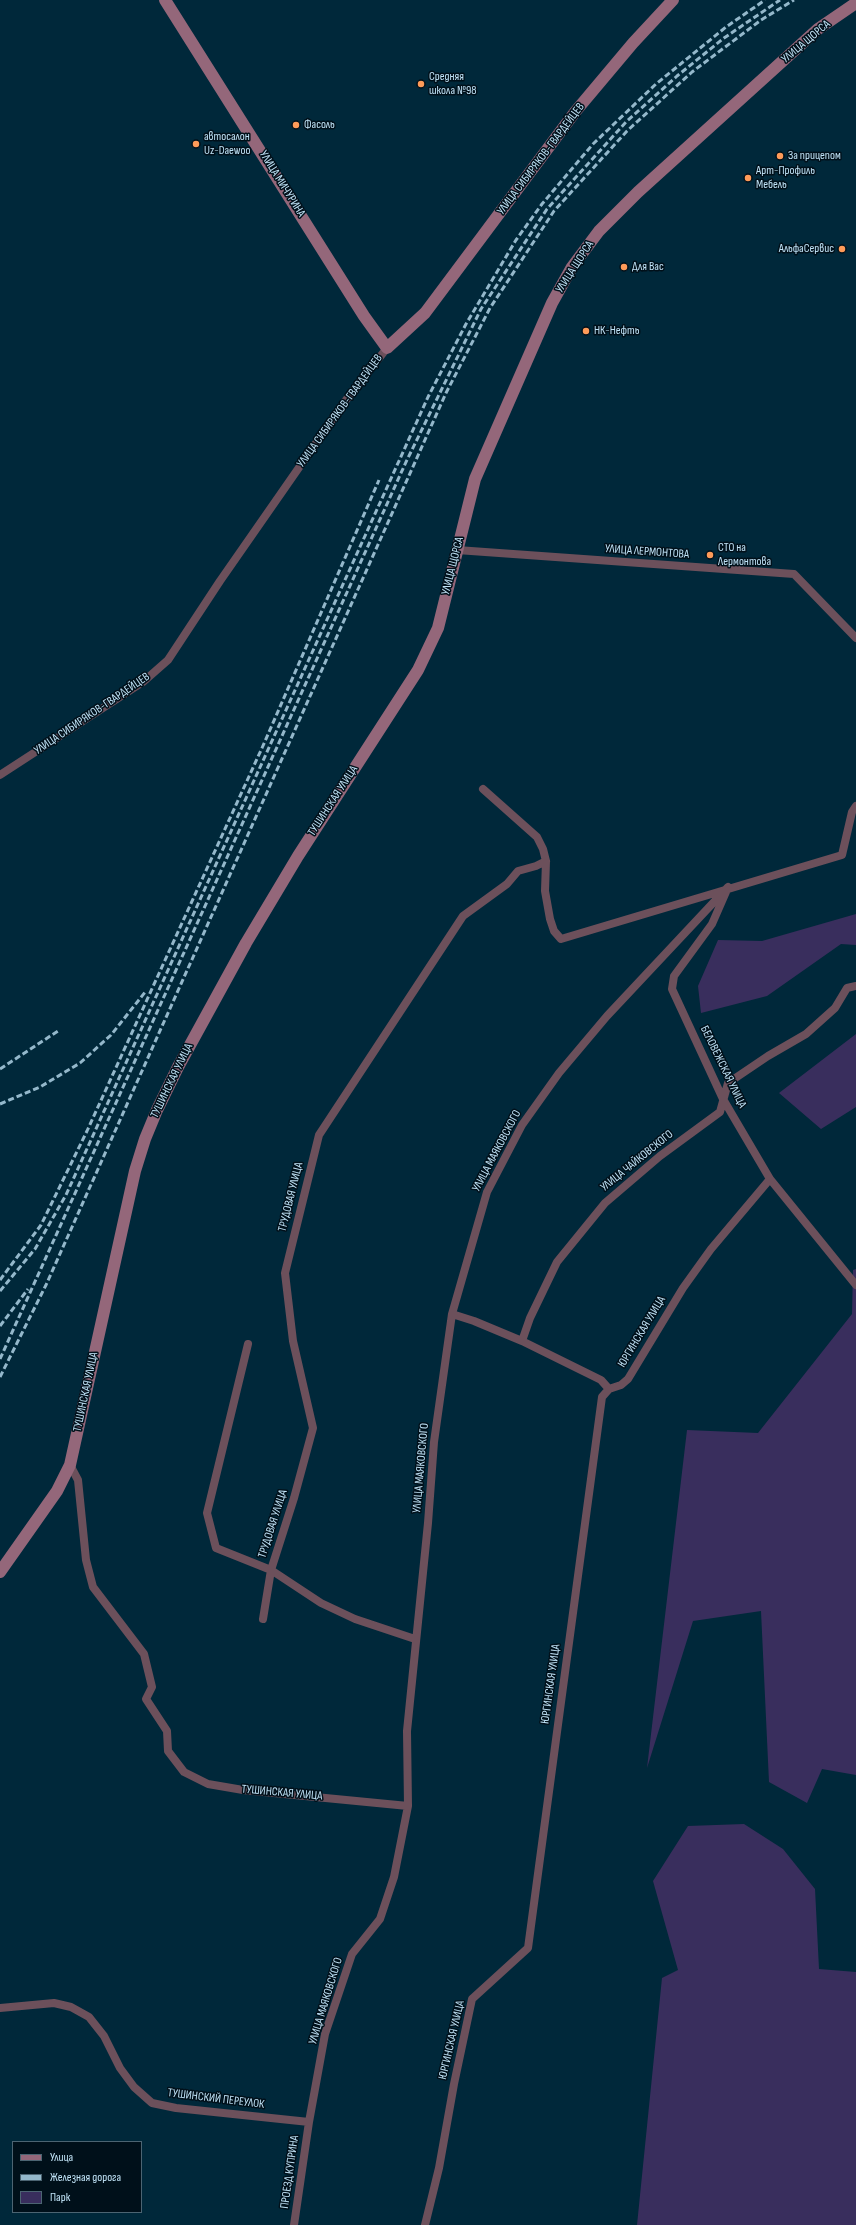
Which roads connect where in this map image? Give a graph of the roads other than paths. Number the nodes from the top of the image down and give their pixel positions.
1 (165, 0) edge
2 (673, 0) edge
3 (856, 3) edge
4 (387, 348) junction
5 (457, 550) junction
6 (438, 628) joint
7 (856, 638) edge
8 (0, 774) edge
9 (483, 788) dead end
10 (856, 806) edge
11 (546, 861) junction
12 (728, 887) junction
13 (856, 986) edge
14 (723, 1099) junction
15 (770, 1179) junction
16 (856, 1285) edge
17 (452, 1314) junction
18 (522, 1341) junction
19 (248, 1344) dead end
20 (609, 1389) junction
21 (70, 1465) junction
22 (270, 1570) junction
23 (0, 1572) edge
24 (263, 1619) dead end
25 (415, 1639) junction
26 (408, 1806) junction
27 (0, 2008) edge
28 (309, 2122) junction
29 (294, 2225) edge
30 (426, 2225) edge

1 - 4 main road, УЛИЦА МИЧУРИНА
2 - 4 main road, УЛИЦА СИБИРЯКОВ-ГВАРДЕЙЦЕВ
3 - 5 main road, УЛИЦА ЩОРСА
4 - 8 street, УЛИЦА СИБИРЯКОВ-ГВАРДЕЙЦЕВ
5 - 6 main road, УЛИЦА ЩОРСА
5 - 7 street, УЛИЦА ЛЕРМОНТОВА
6 - 21 main road, ТУШИНСКАЯ УЛИЦА
9 - 11 street
10 - 12 street
11 - 12 street
11 - 22 street, ТРУДОВАЯ УЛИЦА
12 - 14 street, БЕЛОВЕЖСКАЯ УЛИЦА
12 - 17 street, УЛИЦА МАЯКОВСКОГО
13 - 14 street, УЛИЦА ЧАЙКОВСКОГО
14 - 15 street, БЕЛОВЕЖСКАЯ УЛИЦА
14 - 18 street, УЛИЦА ЧАЙКОВСКОГО
15 - 16 street, БЕЛОВЕЖСКАЯ УЛИЦА
15 - 20 street, ЮРГИНСКАЯ УЛИЦА
17 - 18 street
17 - 25 street, УЛИЦА МАЯКОВСКОГО
18 - 20 street
19 - 22 street
20 - 30 street, ЮРГИНСКАЯ УЛИЦА
21 - 23 main road, ТУШИНСКАЯ УЛИЦА
21 - 26 street, ТУШИНСКАЯ УЛИЦА
22 - 24 street, ТРУДОВАЯ УЛИЦА
22 - 25 street
25 - 26 street, УЛИЦА МАЯКОВСКОГО
26 - 28 street, УЛИЦА МАЯКОВСКОГО
27 - 28 street, ТУШИНСКИЙ ПЕРЕУЛОК
28 - 29 street, ПРОЕЗД КУПРИНА

